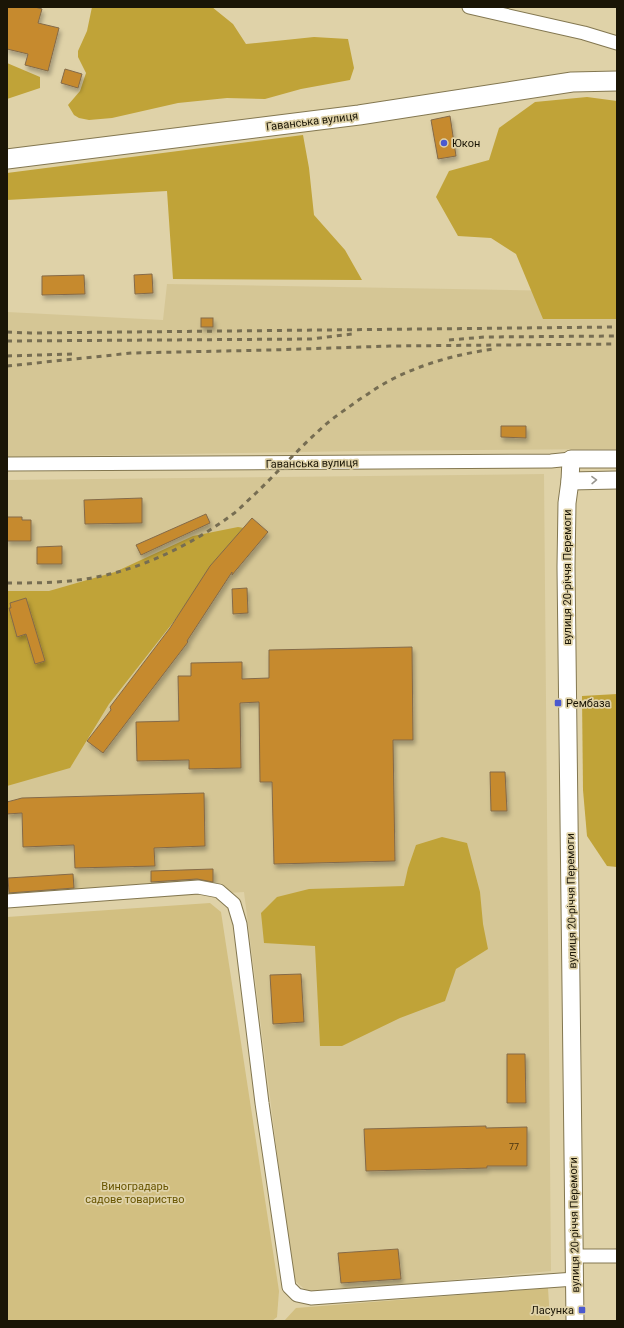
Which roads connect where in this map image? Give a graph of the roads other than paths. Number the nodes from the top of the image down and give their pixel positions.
1 (469, 7) edge
2 (617, 43) edge
3 (617, 81) edge
4 (7, 159) edge
5 (571, 459) junction
6 (617, 459) edge
7 (7, 464) edge
8 (617, 480) edge
9 (570, 481) junction
10 (7, 901) edge
11 (574, 1256) junction
12 (617, 1256) edge
13 (575, 1279) junction
14 (575, 1321) edge

1 - 2 street
3 - 4 main road, Гаванська вулиця
5 - 6 street, Гаванська вулиця
5 - 7 street, Гаванська вулиця
5 - 9 street, вулиця 20-річчя Перемоги
9 -> 8 street
9 - 11 street, вулиця 20-річчя Перемоги
10 - 13 street
11 - 12 street
11 - 13 street, вулиця 20-річчя Перемоги
13 - 14 street, вулиця 20-річчя Перемоги

